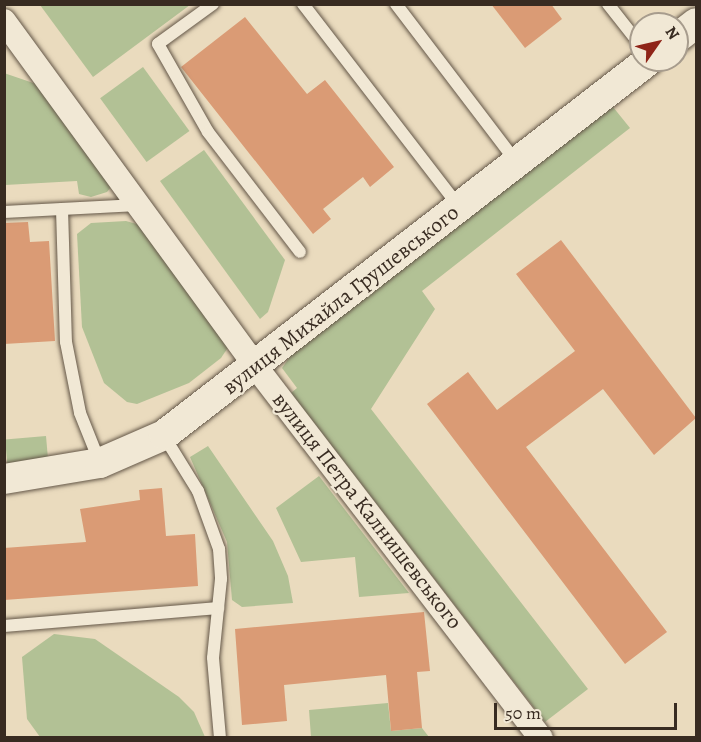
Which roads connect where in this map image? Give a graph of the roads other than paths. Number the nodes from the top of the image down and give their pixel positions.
1 (213, 4) edge
2 (303, 4) edge
3 (396, 4) edge
4 (608, 4) edge
5 (4, 21) edge
6 (629, 31) edge
7 (634, 72) edge
8 (517, 163) junction
9 (138, 205) junction
10 (460, 208) junction
11 (62, 209) junction
12 (4, 212) edge
13 (300, 252) dead end
14 (256, 367) junction
15 (164, 435) junction
16 (100, 463) junction
17 (4, 479) edge
18 (218, 608) junction
19 (4, 626) edge
20 (220, 738) edge
21 (541, 738) edge

1 - 13 lane
2 - 10 lane
3 - 8 lane
4 - 6 lane
5 - 9 street, вулиця Петра Калнишевського
7 - 8 street, вулиця Михайла Грушевського
8 - 10 street, вулиця Михайла Грушевського
9 - 11 lane
9 - 14 street, вулиця Петра Калнишевського
10 - 14 street, вулиця Михайла Грушевського
11 - 12 lane
11 - 16 lane
14 - 15 street, вулиця Михайла Грушевського
14 - 21 street, вулиця Петра Калнишевського
15 - 16 street, вулиця Михайла Грушевського
15 - 18 lane
16 - 17 street, вулиця Михайла Грушевського
18 - 19 lane
18 - 20 lane

